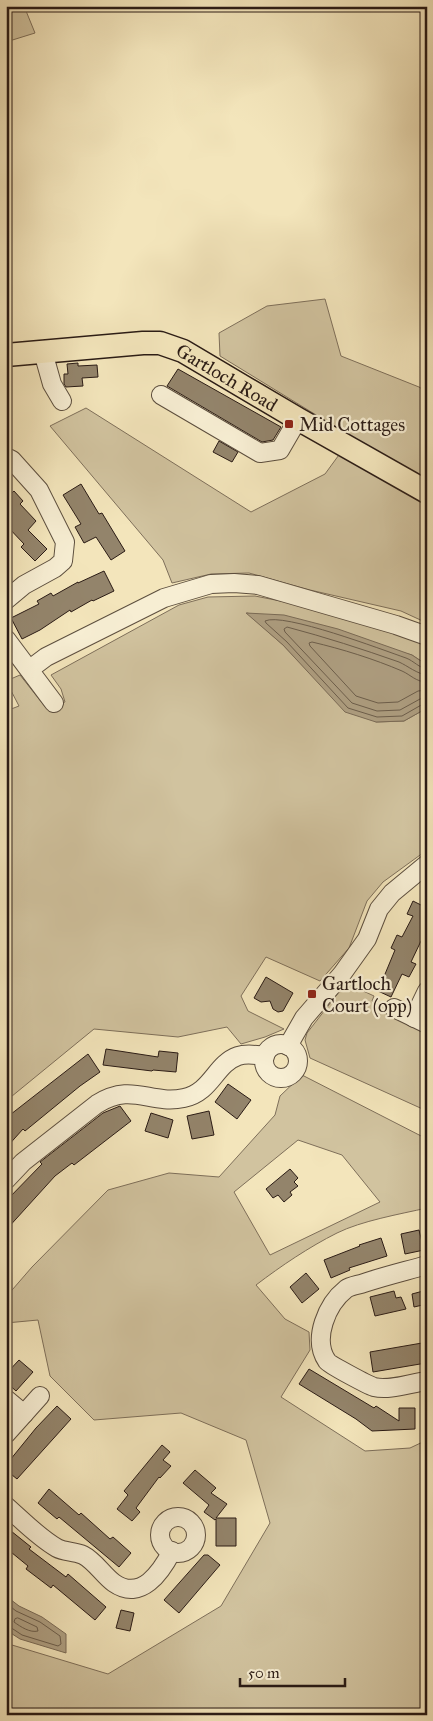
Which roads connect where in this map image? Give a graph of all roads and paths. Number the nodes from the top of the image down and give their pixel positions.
1 (43, 352) junction
2 (6, 356) edge
3 (161, 395) dead end
4 (62, 400) dead end
5 (298, 419) junction
6 (6, 457) edge
7 (427, 492) edge
8 (6, 600) edge
9 (427, 636) edge
10 (6, 639) edge
11 (30, 669) junction
12 (54, 703) dead end
13 (427, 864) edge
14 (427, 990) edge
15 (394, 1008) dead end
16 (420, 1021) edge
17 (288, 1046) junction
18 (265, 1056) junction
19 (6, 1180) edge
20 (427, 1266) edge
21 (427, 1381) edge
22 (40, 1396) dead end
23 (6, 1399) edge
24 (24, 1414) junction
25 (6, 1434) edge
26 (6, 1506) edge
27 (172, 1551) dead end

1 - 2 main road, Gartloch Road
1 - 4 street
1 - 5 main road, Gartloch Road
3 - 5 street
5 - 7 main road, Gartloch Road
6 - 8 street
9 - 11 street
10 - 11 street
11 - 12 street
13 - 17 street
14 - 16 street
15 - 16 street
17 - 18 street
17 - 18 street
18 - 19 street
20 - 21 street
22 - 24 street
23 - 24 street
24 - 25 street
26 - 27 street

